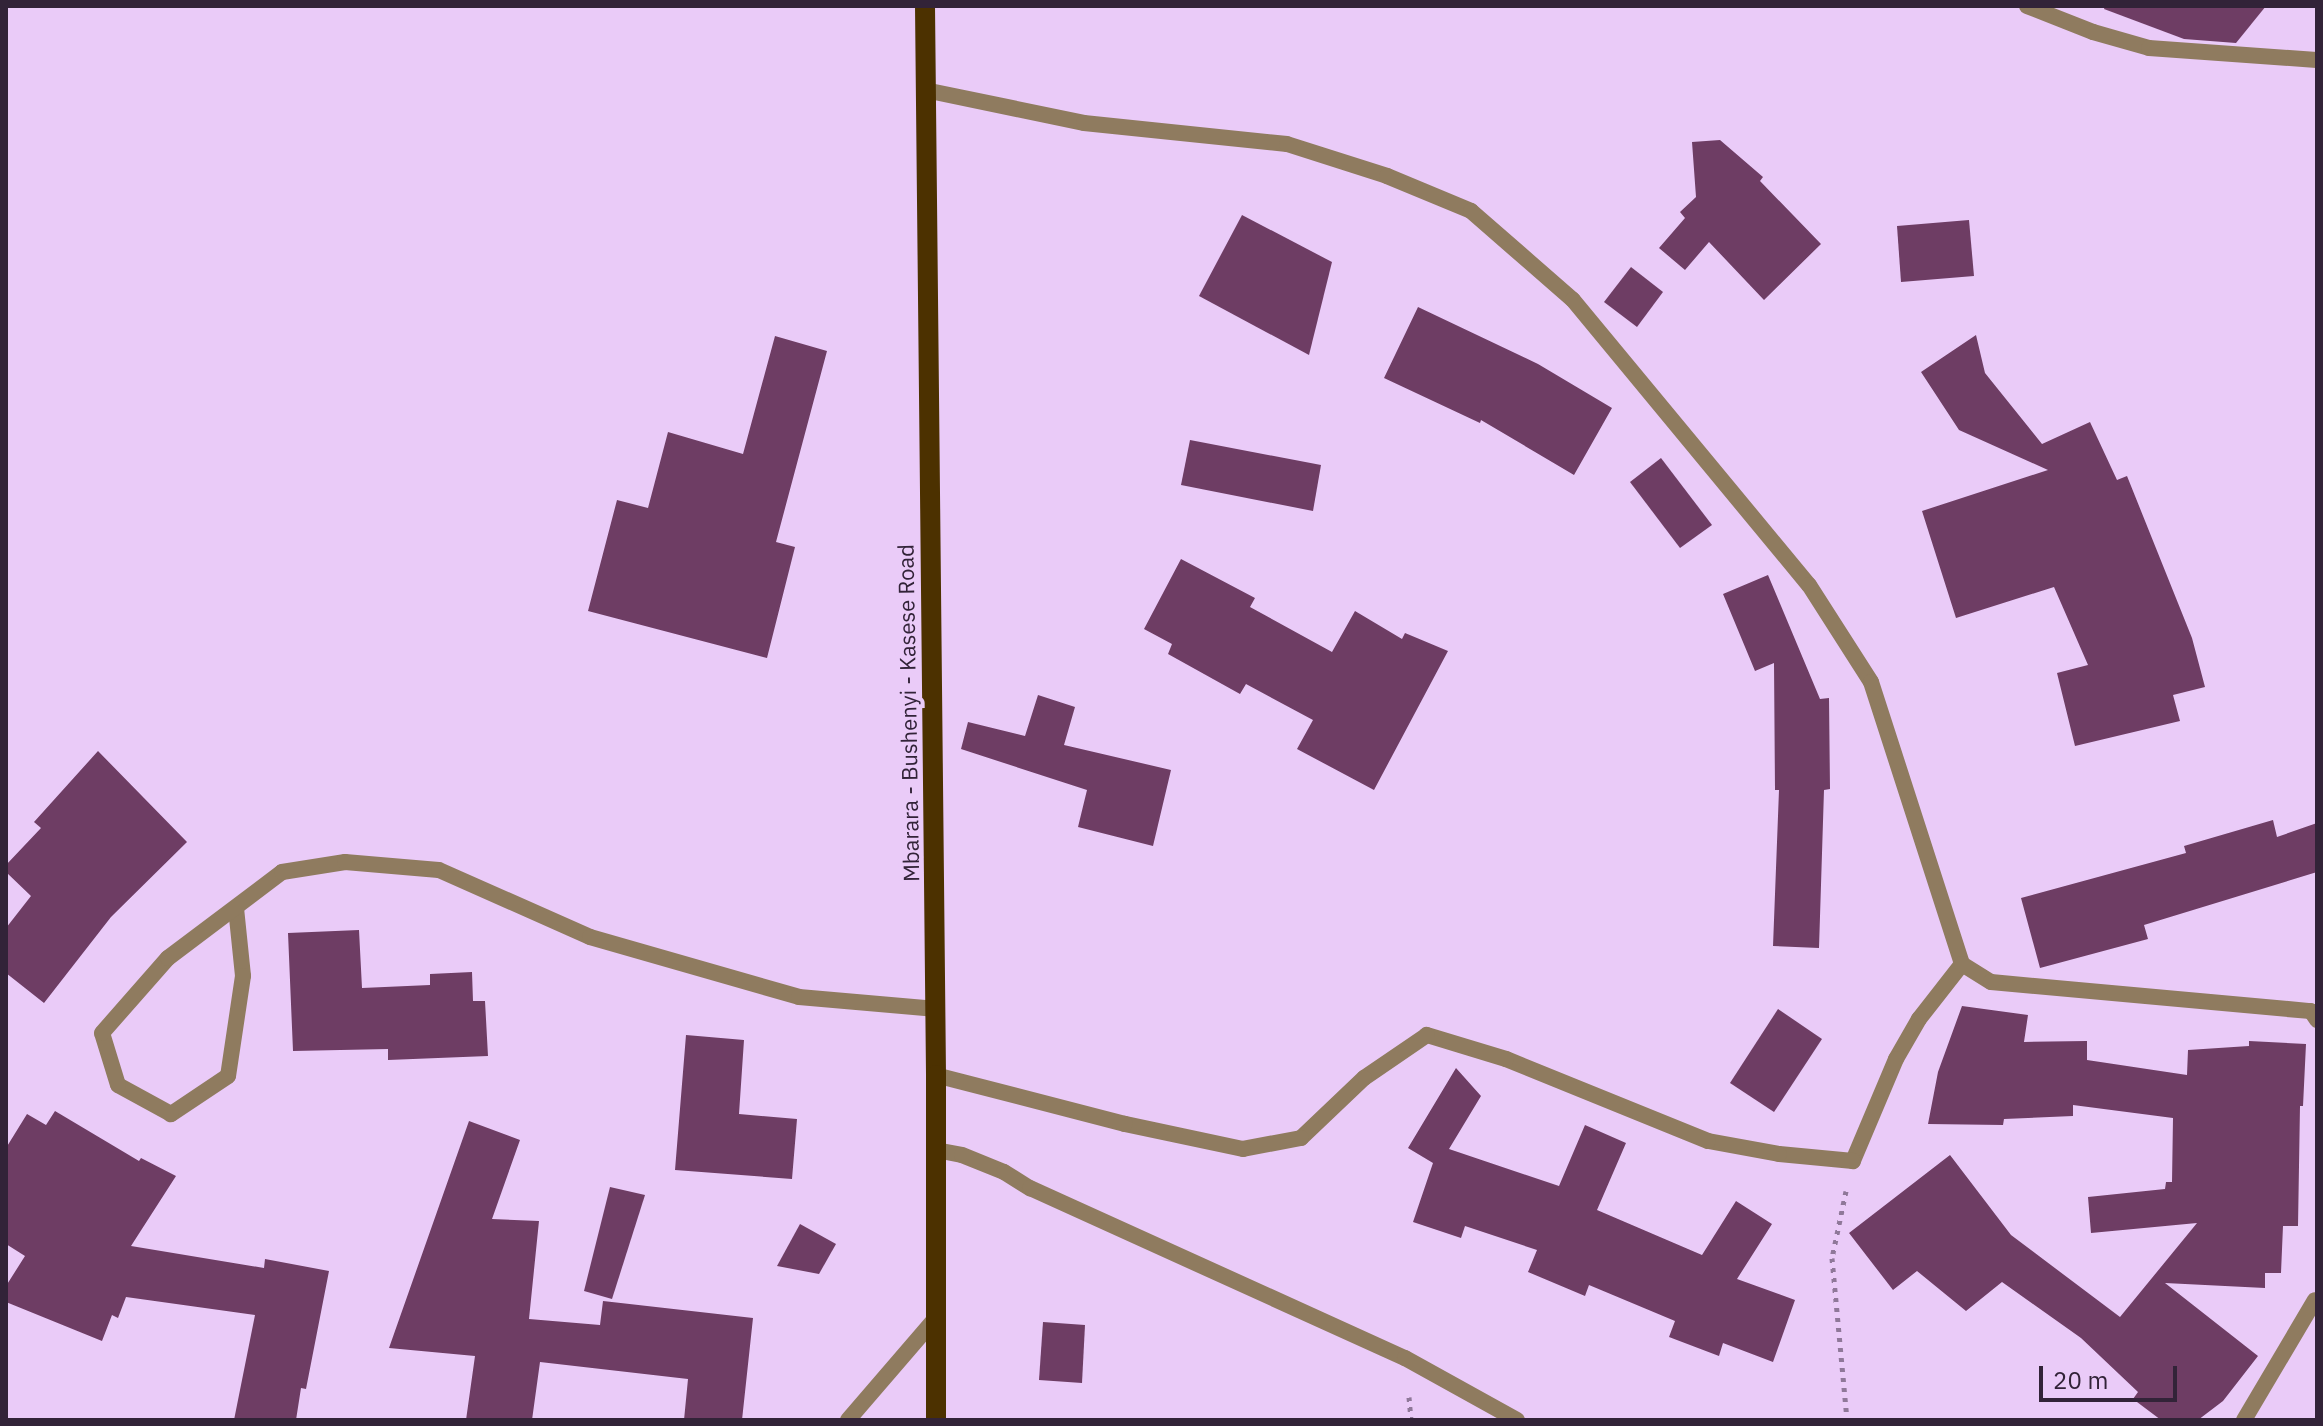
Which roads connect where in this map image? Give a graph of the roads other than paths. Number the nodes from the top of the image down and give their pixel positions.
1 (925, 6) edge
2 (2027, 6) edge
3 (2317, 60) edge
4 (925, 90) junction
5 (236, 908) junction
6 (1962, 964) junction
7 (936, 1009) junction
8 (2317, 1020) edge
9 (936, 1075) junction
10 (936, 1150) junction
11 (2316, 1299) edge
12 (935, 1319) junction
13 (848, 1420) edge
14 (936, 1420) edge
15 (1517, 1420) edge
16 (2244, 1420) edge

1 - 4 main road, Mbarara - Bushenyi - Kasese Road
2 - 3 street
4 - 6 street
4 - 7 main road, Mbarara - Bushenyi - Kasese Road
5 - 5 street
5 - 7 street
6 - 8 street
6 - 9 street
7 - 9 main road, Mbarara - Bushenyi - Kasese Road
9 - 10 main road, Mbarara - Bushenyi - Kasese Road
10 - 12 main road, Mbarara - Bushenyi - Kasese Road
10 - 15 street
11 - 16 street
12 - 13 street
12 - 14 main road, Mbarara - Bushenyi - Kasese Road

